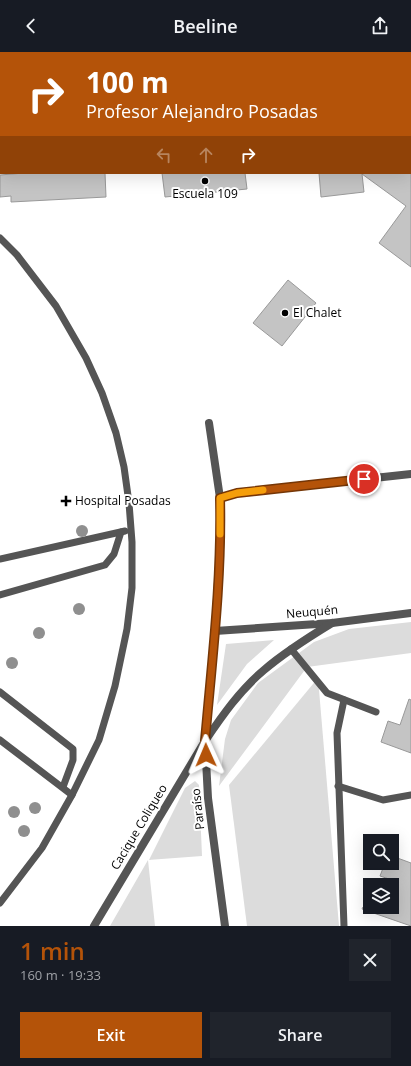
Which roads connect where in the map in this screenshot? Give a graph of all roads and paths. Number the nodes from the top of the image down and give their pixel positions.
1 (0, 238) edge
2 (210, 423) dead end
3 (411, 474) edge
4 (220, 498) junction
5 (131, 530) junction
6 (122, 532) junction
7 (0, 559) edge
8 (0, 595) edge
9 (411, 613) edge
10 (332, 623) junction
11 (215, 631) junction
12 (291, 648) junction
13 (0, 692) edge
14 (344, 700) junction
15 (376, 712) dead end
16 (0, 740) edge
17 (205, 741) junction
18 (338, 786) junction
19 (62, 787) junction
20 (72, 795) junction
21 (411, 795) edge
22 (0, 903) edge
23 (94, 926) edge
24 (225, 926) edge
25 (344, 926) edge

1 - 5 lane
2 - 4 street, Paraíso
3 - 4 street
4 - 11 street, Paraíso
5 - 6 lane
5 - 20 lane
6 - 7 lane
6 - 8 lane
9 - 10 street, Neuquén
10 - 11 street, Neuquén
10 - 12 street, Cacique Coliqueo
11 - 17 street, Paraíso
12 - 14 lane
12 - 17 street, Cacique Coliqueo
13 - 19 lane
14 - 15 lane
14 - 18 lane
16 - 19 lane
17 - 23 street, Cacique Coliqueo
17 - 24 street, Paraíso
18 - 21 lane
18 - 25 lane
19 - 20 lane
20 - 22 lane

